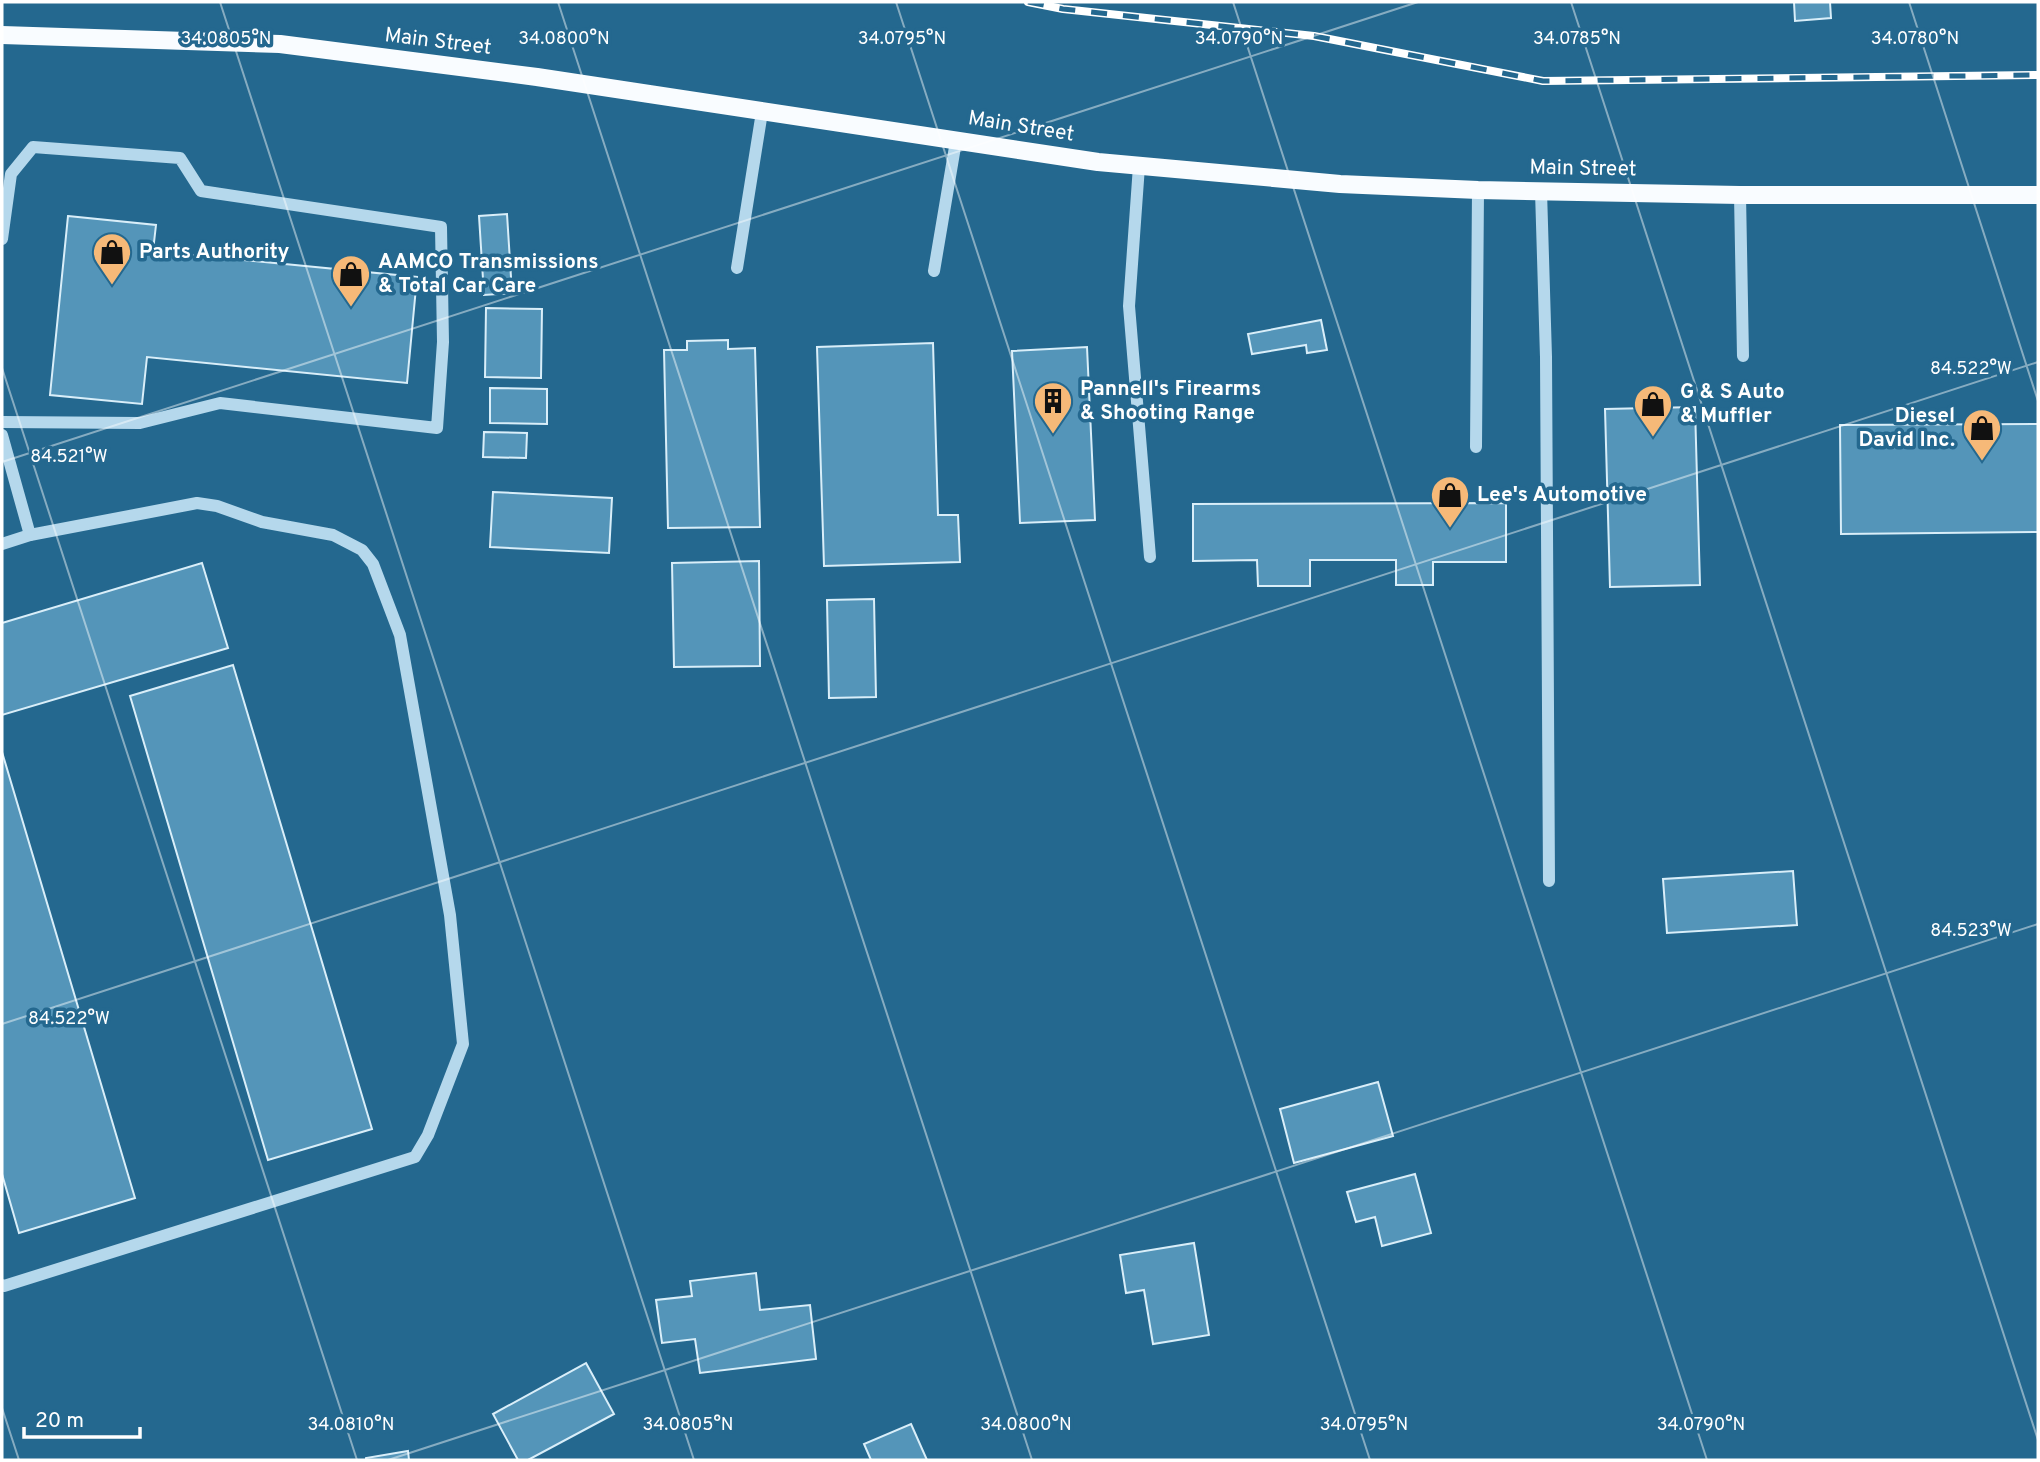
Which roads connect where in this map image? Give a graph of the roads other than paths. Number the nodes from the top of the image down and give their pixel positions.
1 (2, 35) edge
2 (762, 113) junction
3 (956, 141) junction
4 (1139, 166) junction
5 (1478, 190) junction
6 (1541, 191) junction
7 (1741, 195) junction
8 (2038, 195) edge
9 (2, 239) edge
10 (737, 268) dead end
11 (934, 271) dead end
12 (1743, 356) dead end
13 (2, 422) edge
14 (2, 435) edge
15 (1476, 447) dead end
16 (30, 535) junction
17 (2, 544) edge
18 (1150, 557) dead end
19 (1549, 881) dead end
20 (3, 1286) edge

1 - 2 main road, Main Street
2 - 3 main road, Main Street
2 - 10 lane
3 - 4 main road, Main Street
3 - 11 lane
4 - 5 main road, Main Street
4 - 18 lane
5 - 6 main road, Main Street
5 - 15 lane
6 - 7 main road, Main Street
6 - 19 lane
7 - 8 main road, Main Street
7 - 12 lane
9 - 13 lane
14 - 16 lane
16 - 17 lane
16 - 20 lane

